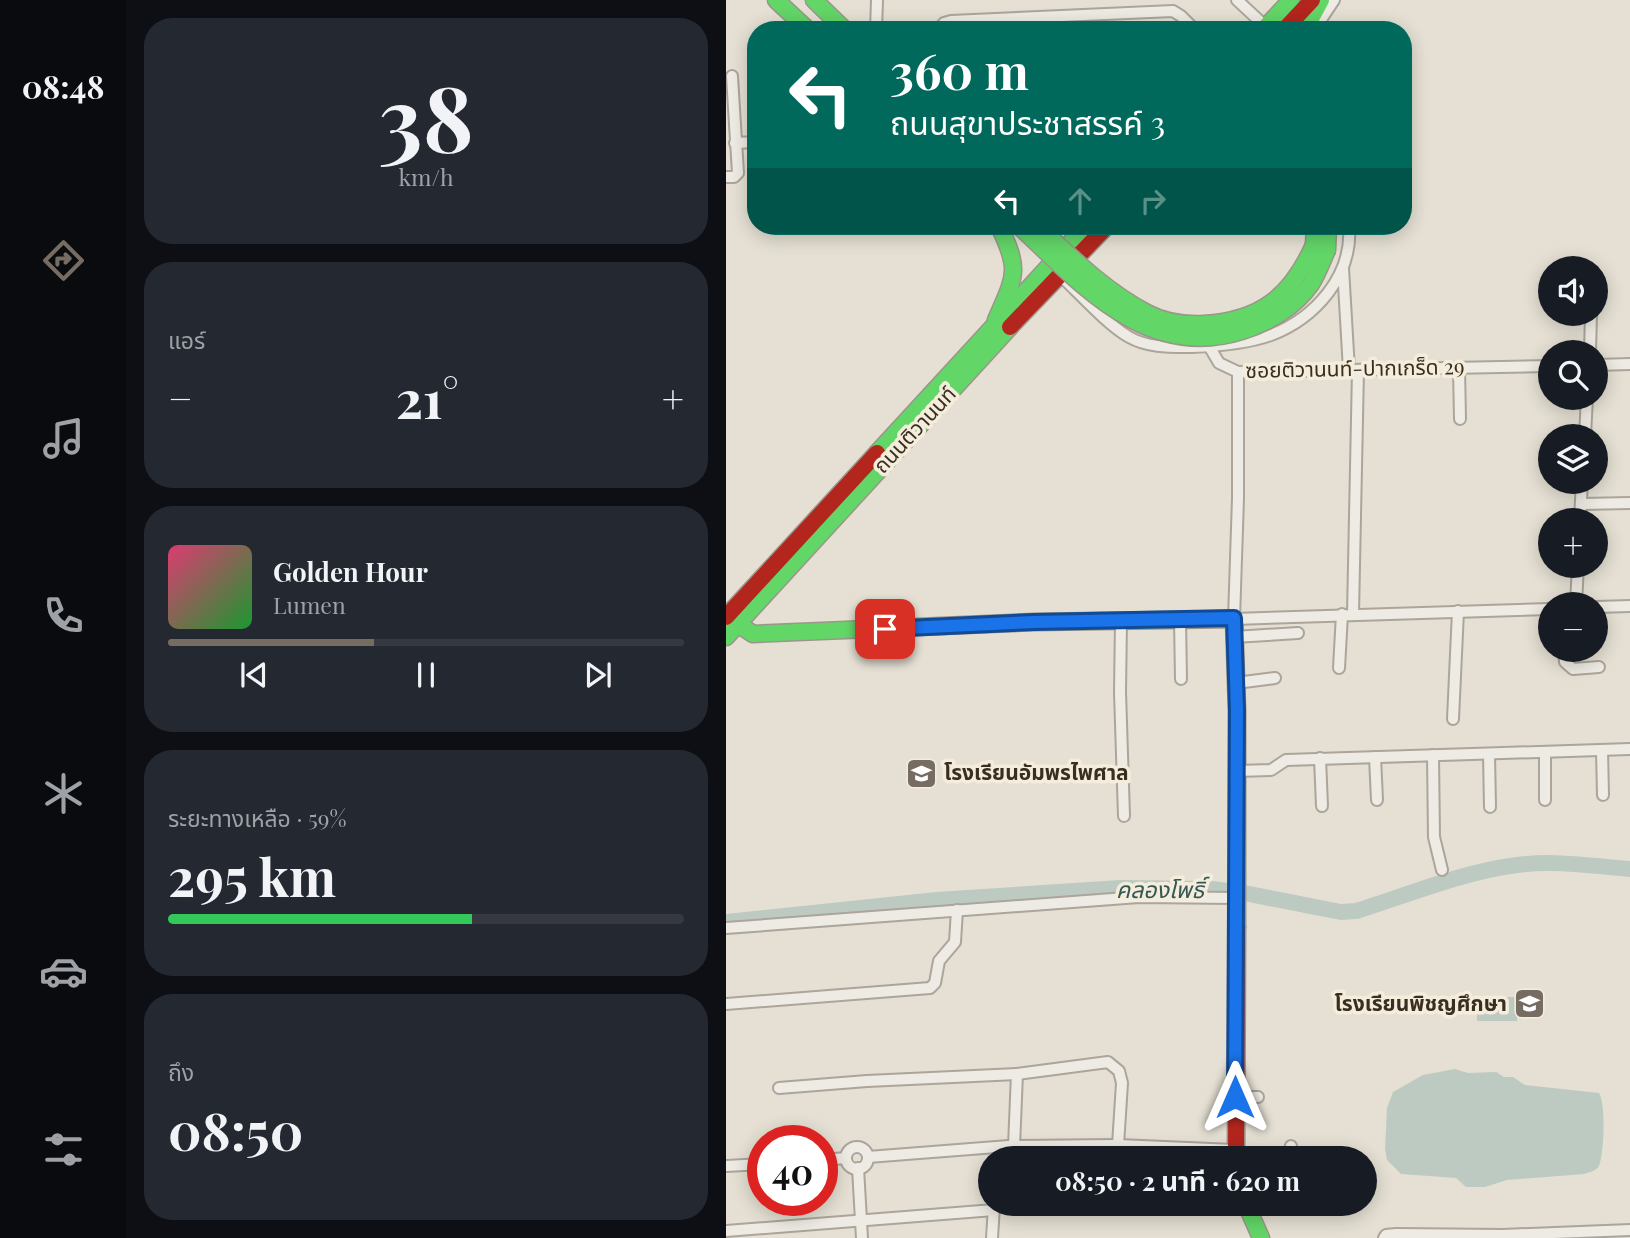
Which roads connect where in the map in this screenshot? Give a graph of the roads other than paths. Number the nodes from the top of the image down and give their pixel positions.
1 (762, 0) edge
2 (776, 0) edge
3 (790, 0) edge
4 (814, 0) edge
5 (877, 0) edge
6 (1130, 0) edge
7 (1238, 0) edge
8 (1291, 0) edge
9 (1312, 0) edge
10 (1322, 0) edge
11 (1334, 0) edge
12 (1130, 13) junction
13 (784, 21) edge
14 (798, 21) edge
15 (812, 21) edge
16 (836, 21) edge
17 (876, 21) edge
18 (951, 21) edge
19 (1186, 21) edge
20 (1258, 21) edge
21 (1272, 21) edge
22 (1292, 21) edge
23 (1310, 21) edge
24 (1320, 21) edge
25 (731, 76) dead end
26 (730, 114) edge
27 (747, 142) edge
28 (735, 143) junction
29 (726, 177) edge
30 (1004, 235) edge
31 (1029, 235) edge
32 (1048, 235) edge
33 (1078, 235) edge
34 (1097, 235) edge
35 (1317, 235) edge
36 (1325, 235) edge
37 (1348, 235) edge
38 (1320, 247) junction
39 (1343, 265) junction
40 (1059, 274) junction
41 (994, 326) junction
42 (1209, 346) junction
43 (1630, 364) edge
44 (1608, 365) edge
45 (1538, 366) edge
46 (1459, 368) junction
47 (1353, 370) junction
48 (1238, 372) junction
49 (1460, 419) dead end
50 (1581, 494) edge
51 (1630, 503) edge
52 (1581, 504) junction
53 (1581, 508) edge
54 (1630, 606) edge
55 (1608, 607) edge
56 (1538, 609) edge
57 (1458, 611) junction
58 (1348, 614) junction
59 (730, 615) edge
60 (1234, 618) junction
61 (1180, 620) junction
62 (1121, 621) junction
63 (1298, 633) dead end
64 (726, 637) edge
65 (1234, 637) junction
66 (1566, 662) edge
67 (1599, 667) dead end
68 (1338, 668) dead end
69 (1275, 678) dead end
70 (1181, 679) dead end
71 (1236, 683) junction
72 (1453, 719) dead end
73 (1630, 749) edge
74 (1602, 750) junction
75 (1545, 752) junction
76 (1488, 754) junction
77 (1433, 755) junction
78 (1375, 757) junction
79 (1320, 758) junction
80 (1236, 771) junction
81 (1603, 795) dead end
82 (1377, 800) dead end
83 (1545, 800) dead end
84 (1322, 806) dead end
85 (1490, 807) dead end
86 (1124, 816) dead end
87 (1442, 870) dead end
88 (1236, 894) junction
89 (957, 910) junction
90 (726, 928) edge
91 (726, 1004) edge
92 (1017, 1074) junction
93 (779, 1088) dead end
94 (1235, 1097) junction
95 (1258, 1097) dead end
96 (1119, 1145) junction
97 (1014, 1146) joint
98 (1132, 1146) edge
99 (1235, 1146) edge
100 (978, 1154) edge
101 (868, 1157) junction
102 (846, 1158) junction
103 (838, 1159) edge
104 (747, 1165) edge
105 (726, 1166) edge
106 (858, 1168) junction
107 (978, 1209) edge
108 (994, 1216) edge
109 (1252, 1216) edge
110 (861, 1222) junction
111 (726, 1231) edge
112 (1622, 1232) edge
113 (1562, 1235) edge
114 (1502, 1237) edge
115 (862, 1238) edge
116 (993, 1238) edge
117 (1262, 1238) edge
118 (1384, 1238) edge

1 - 13 main road
2 - 14 main road
3 - 15 main road
4 - 16 main road
5 - 17 street
6 - 12 street
7 - 20 street
8 - 21 main road
9 - 22 main road
10 - 23 main road
11 - 24 street
12 - 18 street
12 - 19 street
25 - 26 street
26 - 28 street
27 - 28 street
28 - 29 street
30 - 41 main road
31 - 38 main road, bridge
32 - 38 main road, bridge
33 - 41 main road, ถนนติวานนท์
34 - 40 main road, ถนนติวานนท์
35 - 38 main road
36 - 38 main road
37 - 39 street, ซอยติวานนท์-ปากเกร็ด 29
39 - 42 street, ซอยติวานนท์-ปากเกร็ด 29
39 - 47 street
40 - 42 street
40 - 59 main road, ถนนติวานนท์
41 - 59 main road, ถนนติวานนท์
42 - 48 street, ซอยติวานนท์-ปากเกร็ด 29
43 - 44 street
45 - 46 street, ซอยติวานนท์-ปากเกร็ด 29
46 - 47 street, ซอยติวานนท์-ปากเกร็ด 29
46 - 49 street
47 - 48 street, ซอยติวานนท์-ปากเกร็ด 29
47 - 58 street
48 - 60 street
50 - 52 street
51 - 52 street
52 - 53 street
54 - 55 street
56 - 57 street
57 - 58 street
57 - 72 street
58 - 60 street
58 - 68 street
59 - 62 main road
59 - 64 main road, ถนนติวานนท์
60 - 61 main road
60 - 65 main road
61 - 62 main road
61 - 70 street
62 - 86 street
63 - 65 street
65 - 71 main road
66 - 67 street
69 - 71 street
71 - 80 main road
73 - 74 street
74 - 75 street
74 - 81 street
75 - 76 street
75 - 83 street
76 - 77 street
76 - 85 street
77 - 78 street
77 - 87 street
78 - 79 street
78 - 82 street
79 - 80 street
79 - 84 street
80 - 88 main road
88 - 89 street
88 - 94 main road
89 - 90 street
89 - 91 street
92 - 93 street
92 - 96 street
92 - 97 street
94 - 95 street
94 - 99 main road
96 - 97 street
96 - 98 street
100 - 101 street
101 - 102 street
101 - 106 street
102 - 103 street
102 - 106 street
104 - 105 street
106 - 110 street
107 - 110 street
108 - 116 street
109 - 117 main road
110 - 111 street
110 - 115 street
112 - 113 street
113 - 114 street
114 - 118 street

